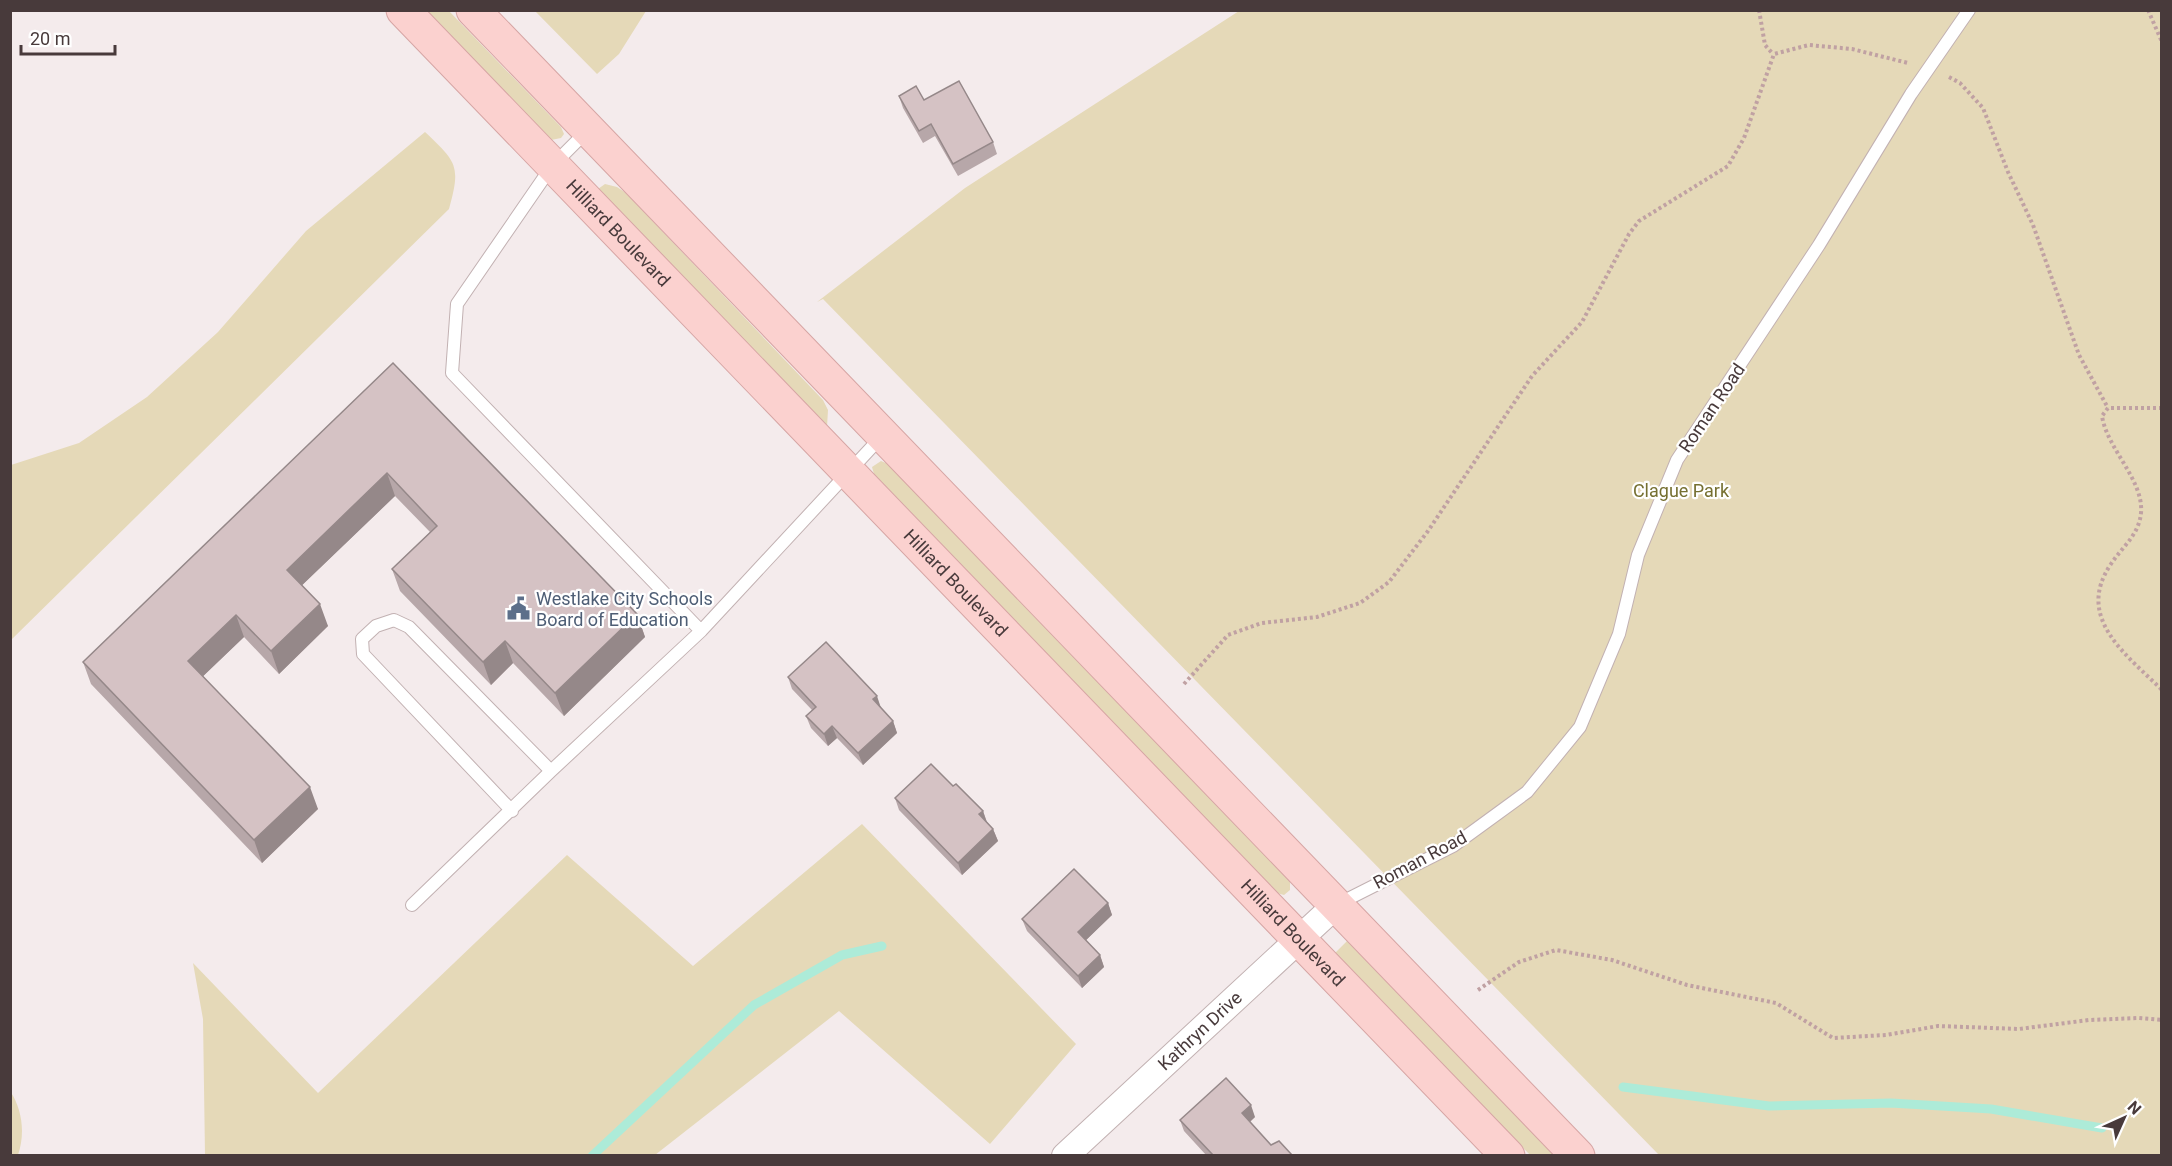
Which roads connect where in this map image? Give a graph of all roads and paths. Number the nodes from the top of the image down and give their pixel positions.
1 (403, 10) edge
2 (473, 10) edge
3 (1759, 10) edge
4 (1969, 10) edge
5 (2148, 10) edge
6 (2162, 42) edge
7 (1774, 54) junction
8 (1928, 69) junction
9 (588, 130) junction
10 (552, 166) junction
11 (2108, 408) junction
12 (2162, 408) edge
13 (883, 435) junction
14 (849, 472) junction
15 (701, 632) junction
16 (1184, 684) dead end
17 (2162, 690) edge
18 (551, 771) junction
19 (512, 811) junction
20 (412, 905) dead end
21 (1336, 905) junction
22 (1299, 939) junction
23 (1478, 990) dead end
24 (2162, 1020) edge
25 (1065, 1155) edge
26 (1508, 1155) edge
27 (1578, 1155) edge

1 - 10 main road, Hilliard Boulevard
2 - 9 main road
3 - 7 path
4 - 8 lane, Roman Road
5 - 6 path
7 - 8 path
7 - 16 path
8 - 11 path
8 - 21 lane, Roman Road
9 - 10 lane
9 - 13 main road
10 - 14 main road, Hilliard Boulevard
10 - 15 lane
11 - 12 path
11 - 17 path
13 - 14 lane
13 - 21 main road
14 - 15 lane
14 - 22 main road, Hilliard Boulevard
15 - 18 lane
18 - 19 lane
18 - 19 lane
19 - 20 lane
21 - 22 street, Kathryn Drive
21 - 27 main road
22 - 25 street, Kathryn Drive
22 - 26 main road, Hilliard Boulevard
23 - 24 path

